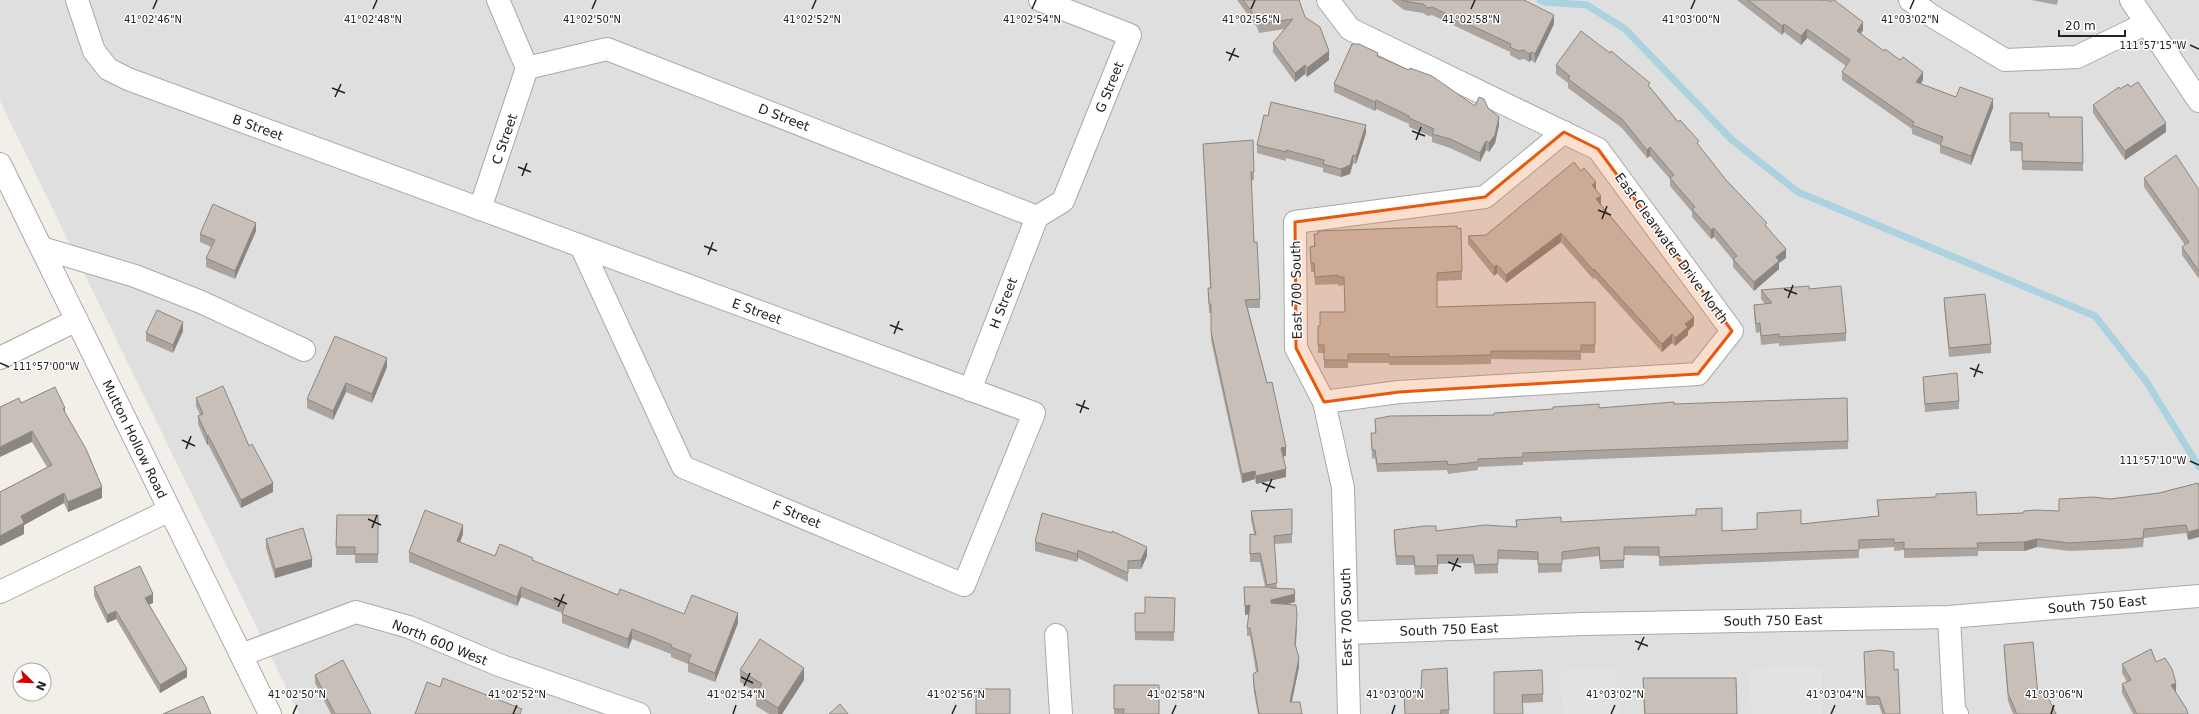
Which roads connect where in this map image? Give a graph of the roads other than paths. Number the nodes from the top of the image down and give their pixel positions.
1 (77, 0) edge
2 (498, 0) edge
3 (1040, 0) edge
4 (1328, 0) edge
5 (1910, 0) edge
6 (2131, 0) edge
7 (2145, 24) junction
8 (527, 68) junction
9 (2199, 101) edge
10 (1564, 132) junction
11 (0, 164) edge
12 (480, 209) junction
13 (1037, 217) junction
14 (581, 246) junction
15 (42, 248) junction
16 (77, 320) junction
17 (304, 350) dead end
18 (0, 358) edge
19 (970, 390) junction
20 (1324, 402) junction
21 (1034, 413) joint
22 (170, 510) junction
23 (0, 592) edge
24 (2199, 596) edge
25 (1949, 616) junction
26 (1347, 633) junction
27 (1056, 635) dead end
28 (241, 655) junction
29 (270, 714) edge
30 (638, 714) edge
31 (1061, 714) edge
32 (1349, 714) edge
33 (1956, 714) edge

1 - 12 street, B Street
2 - 8 street
3 - 13 street, G Street
4 - 10 street, East Clearwater Drive North
5 - 7 street
6 - 7 street
7 - 9 street
8 - 12 street, C Street
8 - 13 street, D Street
10 - 20 street, East 700 South
10 - 20 street, East Clearwater Drive North
11 - 15 street, Mutton Hollow Road
12 - 14 street, E Street
13 - 19 street, H Street
14 - 19 street, E Street
14 - 21 street, F Street
15 - 16 street, Mutton Hollow Road
15 - 17 street
16 - 18 street
16 - 22 street, Mutton Hollow Road
19 - 21 street, E Street
20 - 26 street, East 700 South
22 - 23 street
22 - 28 street, Mutton Hollow Road
24 - 25 street, South 750 East
25 - 26 street, South 750 East
25 - 33 street
26 - 32 street, East 700 South
27 - 31 street
28 - 29 street, Mutton Hollow Road
28 - 30 street, North 600 West

